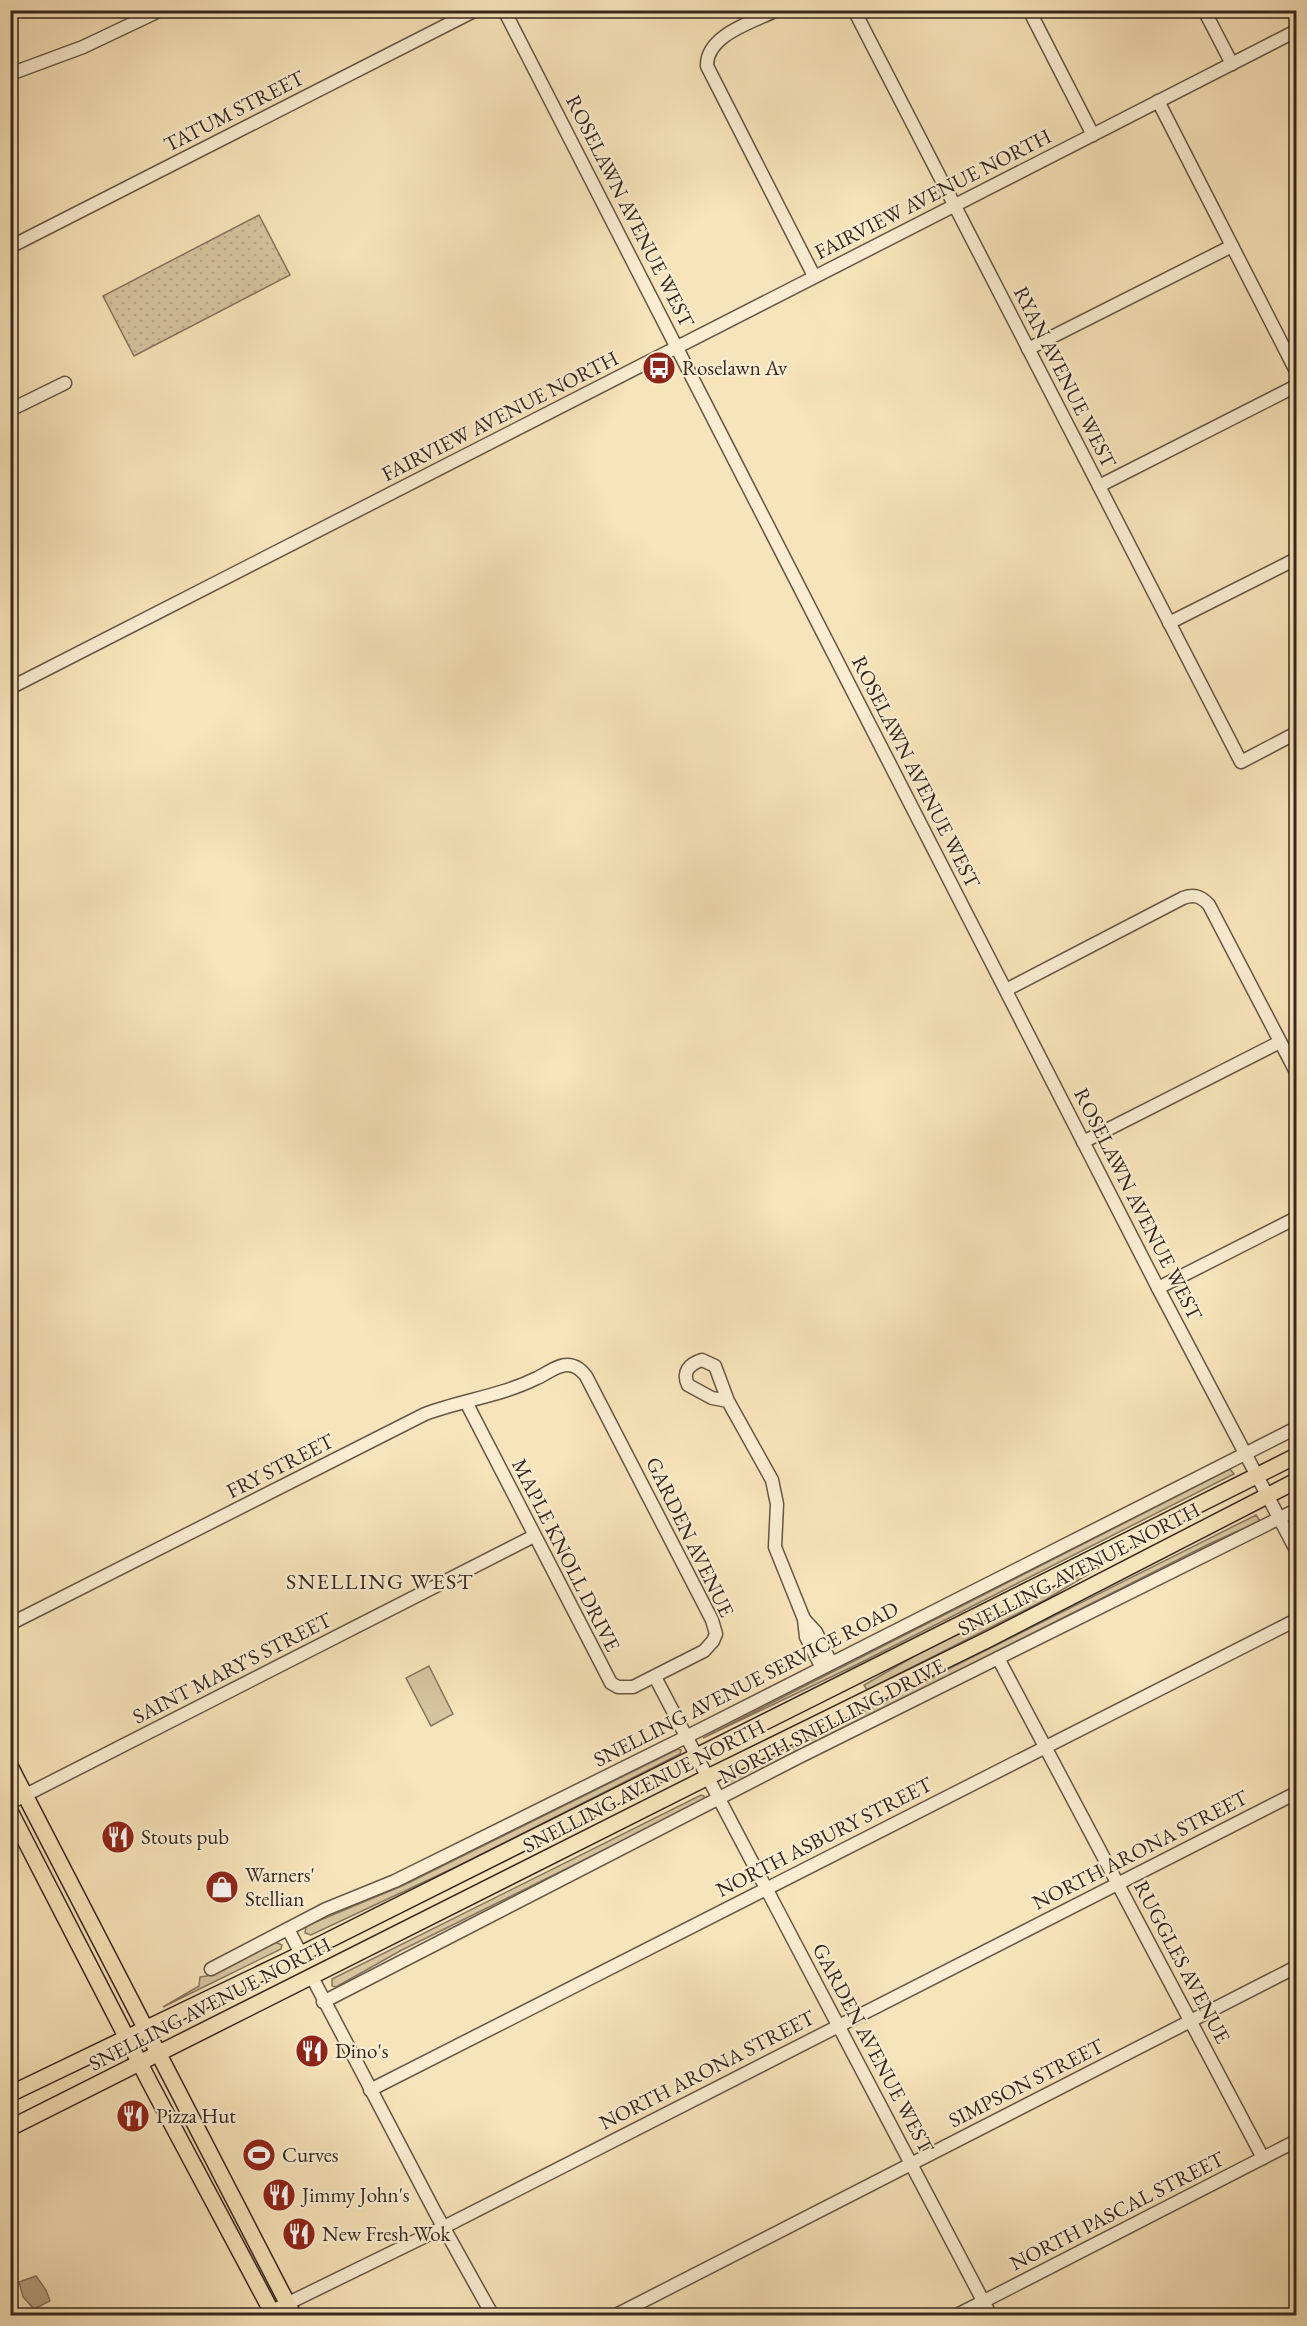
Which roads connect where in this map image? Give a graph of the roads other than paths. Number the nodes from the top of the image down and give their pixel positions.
1 (161, 10) edge
2 (476, 10) edge
3 (504, 10) edge
4 (777, 10) edge
5 (854, 10) edge
6 (1029, 10) edge
7 (1204, 10) edge
8 (1296, 31) edge
9 (1232, 64) junction
10 (10, 74) edge
11 (1158, 101) junction
12 (1093, 135) junction
13 (954, 205) junction
14 (1232, 246) junction
15 (10, 247) edge
16 (814, 276) junction
17 (678, 346) junction
18 (1028, 349) junction
19 (1296, 371) edge
20 (65, 383) dead end
21 (1296, 386) edge
22 (10, 410) edge
23 (1099, 486) junction
24 (1296, 559) edge
25 (1169, 623) junction
26 (10, 688) edge
27 (1296, 734) edge
28 (1006, 990) junction
29 (1280, 1042) junction
30 (1296, 1072) edge
31 (1083, 1142) junction
32 (1296, 1218) edge
33 (1158, 1288) junction
34 (574, 1366) joint
35 (728, 1401) dead end
36 (466, 1402) junction
37 (1296, 1428) edge
38 (1246, 1453) junction
39 (1296, 1456) edge
40 (1258, 1475) junction
41 (1296, 1481) edge
42 (1268, 1496) junction
43 (1296, 1510) edge
44 (1280, 1518) junction
45 (534, 1536) junction
46 (1296, 1550) edge
47 (1296, 1620) edge
48 (10, 1624) edge
49 (998, 1658) junction
50 (827, 1666) junction
51 (655, 1677) junction
52 (687, 1737) junction
53 (1046, 1746) junction
54 (697, 1756) junction
55 (10, 1766) edge
56 (708, 1777) junction
57 (1296, 1793) edge
58 (25, 1795) junction
59 (722, 1799) junction
60 (10, 1803) edge
61 (10, 1810) edge
62 (1118, 1882) junction
63 (768, 1888) junction
64 (288, 1929) junction
65 (339, 1935) junction
66 (301, 1954) junction
67 (1296, 1967) edge
68 (211, 1969) dead end
69 (312, 1977) junction
70 (323, 2002) junction
71 (1191, 2020) junction
72 (839, 2025) junction
73 (145, 2030) junction
74 (127, 2038) junction
75 (158, 2055) junction
76 (140, 2063) junction
77 (370, 2090) junction
78 (10, 2094) edge
79 (10, 2128) edge
80 (1296, 2141) edge
81 (1263, 2158) junction
82 (912, 2163) junction
83 (444, 2227) junction
84 (983, 2301) junction
85 (291, 2310) edge
86 (269, 2314) edge
87 (493, 2316) edge
88 (614, 2316) edge
89 (955, 2316) edge
90 (991, 2316) edge

1 - 10 street
2 - 15 street, TATUM STREET
3 - 17 street, ROSELAWN AVENUE WEST
4 - 16 street
5 - 13 street, RYAN AVENUE WEST
6 - 12 street
7 - 9 street
8 - 9 street, FAIRVIEW AVENUE NORTH
9 - 11 street, FAIRVIEW AVENUE NORTH
11 - 12 street, FAIRVIEW AVENUE NORTH
11 - 14 street
12 - 13 street, FAIRVIEW AVENUE NORTH
13 - 16 street, FAIRVIEW AVENUE NORTH
13 - 18 street, RYAN AVENUE WEST
14 - 18 street
14 - 19 street
16 - 17 street, FAIRVIEW AVENUE NORTH
17 - 26 street, FAIRVIEW AVENUE NORTH
17 - 28 street, ROSELAWN AVENUE WEST
18 - 23 street, RYAN AVENUE WEST
20 - 22 street
21 - 23 street
23 - 25 street, RYAN AVENUE WEST
24 - 25 street
25 - 27 street, RYAN AVENUE WEST
28 - 29 street
28 - 31 street, ROSELAWN AVENUE WEST
29 - 30 street
29 - 31 street
31 - 33 street, ROSELAWN AVENUE WEST
32 - 33 street
33 - 38 street, ROSELAWN AVENUE WEST
34 - 36 street, FRY STREET
34 - 51 street, GARDEN AVENUE
35 - 50 street
36 - 45 street, MAPLE KNOLL DRIVE
36 - 48 street, FRY STREET
37 - 38 street, SNELLING AVENUE SERVICE ROAD
38 - 40 street, ROSELAWN AVENUE WEST
38 - 50 street, SNELLING AVENUE SERVICE ROAD
39 - 40 main road, SNELLING AVENUE NORTH
40 - 42 street, ROSELAWN AVENUE WEST
40 - 54 main road, SNELLING AVENUE NORTH
41 - 42 main road, SNELLING AVENUE NORTH
42 - 44 street, ROSELAWN AVENUE WEST
42 - 56 main road, SNELLING AVENUE NORTH
43 - 44 street, NORTH SNELLING DRIVE
44 - 46 street, ROSELAWN AVENUE WEST
44 - 49 street, NORTH SNELLING DRIVE
45 - 51 street, MAPLE KNOLL DRIVE
45 - 58 street, SAINT MARY'S STREET
47 - 53 street, NORTH ASBURY STREET
49 - 53 street, RUGGLES AVENUE
49 - 59 street, NORTH SNELLING DRIVE
50 - 52 street, SNELLING AVENUE SERVICE ROAD
51 - 52 street
52 - 54 street
52 - 64 street, SNELLING AVENUE SERVICE ROAD
53 - 62 street, RUGGLES AVENUE
53 - 63 street, NORTH ASBURY STREET
54 - 56 street
54 - 65 main road, SNELLING AVENUE NORTH
55 - 58 main road
56 - 59 street
56 - 69 main road, SNELLING AVENUE NORTH
57 - 62 street, NORTH ARONA STREET
58 - 60 street, SAINT MARY'S STREET
58 - 73 main road
59 - 63 street, GARDEN AVENUE WEST
59 - 70 street, NORTH SNELLING DRIVE
61 - 74 main road
62 - 71 street, RUGGLES AVENUE
62 - 72 street, NORTH ARONA STREET
63 - 72 street, GARDEN AVENUE WEST
63 - 77 street, NORTH ASBURY STREET
64 - 66 street
64 - 68 street, SNELLING AVENUE SERVICE ROAD
65 - 66 main road, SNELLING AVENUE NORTH
65 - 69 main road
66 - 73 main road, SNELLING AVENUE NORTH
67 - 71 street, SIMPSON STREET
69 - 70 street
69 - 75 main road, SNELLING AVENUE NORTH
70 - 77 street
71 - 81 street, RUGGLES AVENUE
71 - 82 street, SIMPSON STREET
72 - 82 street, GARDEN AVENUE WEST
72 - 83 street, NORTH ARONA STREET
73 - 74 main road, SNELLING AVENUE NORTH
73 - 75 main road
74 - 76 main road
74 - 78 main road, SNELLING AVENUE NORTH
75 - 76 main road, SNELLING AVENUE NORTH
75 - 85 main road
76 - 79 main road, SNELLING AVENUE NORTH
76 - 86 main road
77 - 83 street
80 - 81 street, NORTH PASCAL STREET
81 - 84 street, NORTH PASCAL STREET
82 - 84 street, GARDEN AVENUE WEST
82 - 88 street, SIMPSON STREET
83 - 85 street, NORTH ARONA STREET
83 - 87 street
84 - 89 street, NORTH PASCAL STREET
84 - 90 street, GARDEN AVENUE WEST
85 - 86 street, NORTH ARONA STREET

